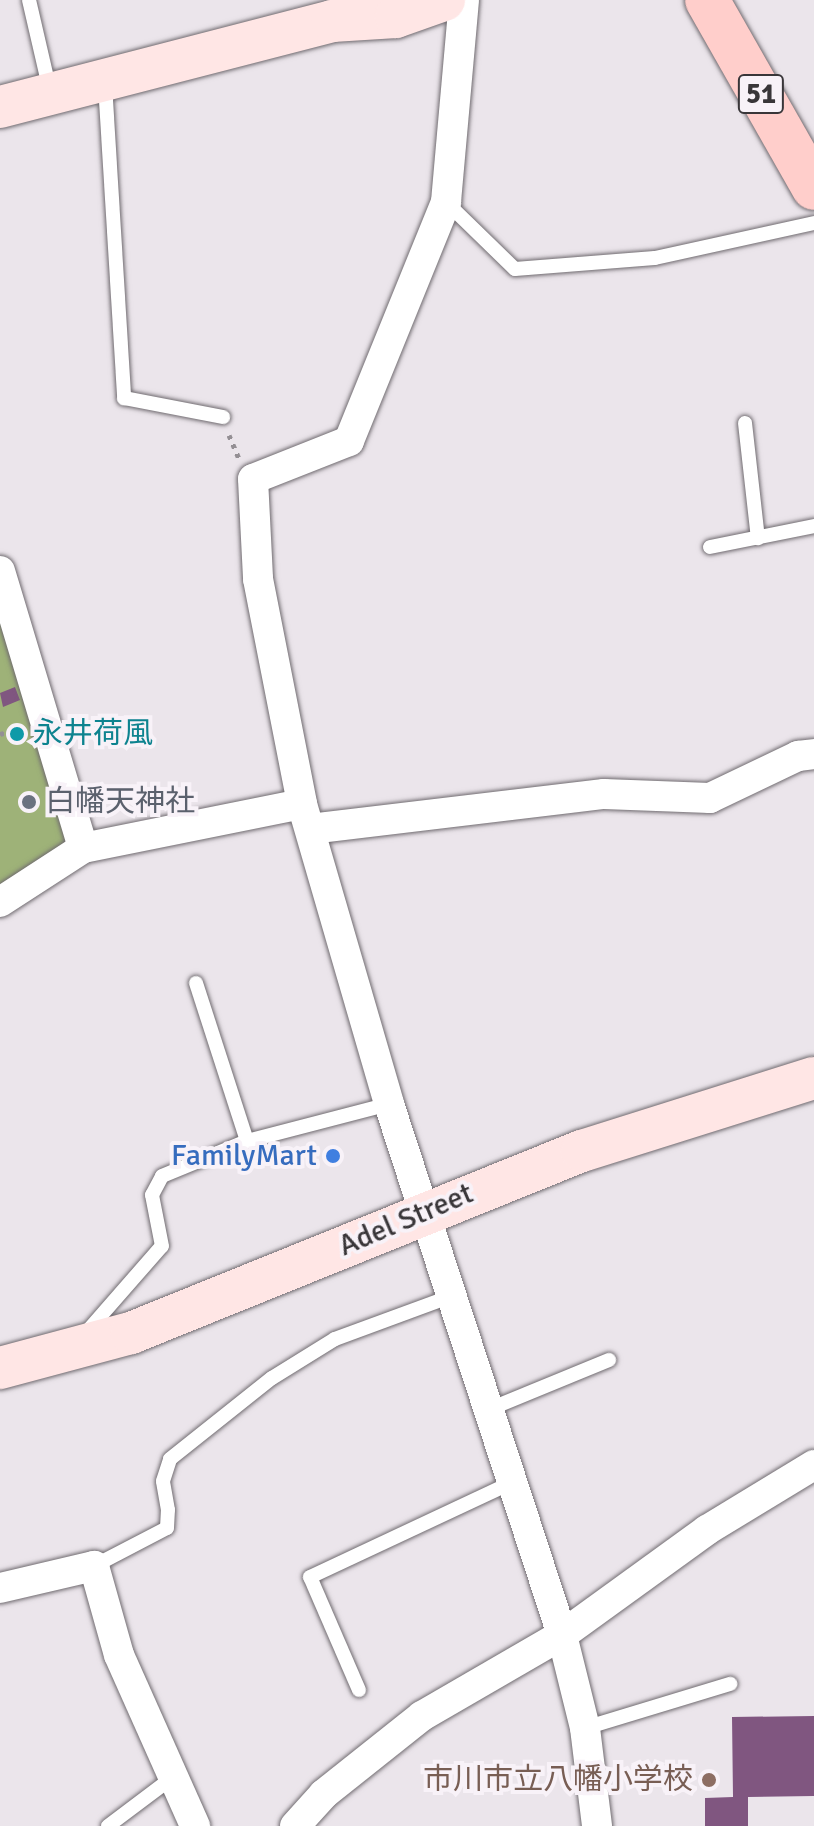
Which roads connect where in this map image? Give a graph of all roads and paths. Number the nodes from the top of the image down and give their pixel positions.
1 (29, 0) edge
2 (444, 0) edge
3 (464, 0) edge
4 (707, 0) edge
5 (324, 11) edge
6 (105, 81) junction
7 (50, 95) junction
8 (0, 107) edge
9 (814, 188) edge
10 (446, 202) junction
11 (814, 223) edge
12 (223, 417) joint
13 (745, 423) dead end
14 (253, 479) junction
15 (814, 526) edge
16 (758, 538) junction
17 (710, 547) dead end
18 (0, 571) edge
19 (8, 622) edge
20 (12, 731) dead end
21 (0, 734) edge
22 (814, 754) edge
23 (306, 816) junction
24 (83, 848) junction
25 (0, 902) edge
26 (196, 983) dead end
27 (814, 1078) edge
28 (389, 1104) junction
29 (247, 1141) junction
30 (424, 1213) junction
31 (449, 1297) junction
32 (73, 1347) junction
33 (609, 1360) dead end
34 (0, 1368) edge
35 (487, 1411) junction
36 (814, 1465) edge
37 (511, 1483) junction
38 (94, 1566) junction
39 (0, 1588) edge
40 (562, 1635) junction
41 (730, 1684) dead end
42 (359, 1690) dead end
43 (585, 1728) junction
44 (172, 1778) junction
45 (108, 1826) edge
46 (195, 1826) edge
47 (295, 1826) edge
48 (597, 1826) edge

1 - 7 lane
2 - 5 street
3 - 10 street
4 - 9 main road, 51
5 - 6 street
6 - 7 street
6 - 12 lane
7 - 8 street
10 - 11 lane
10 - 14 street
12 - 14 path
13 - 16 lane
14 - 23 street
15 - 16 lane
16 - 17 lane
18 - 19 street
19 - 24 street
20 - 21 path
22 - 23 street
23 - 24 street
23 - 28 street
24 - 25 street
26 - 29 lane
27 - 30 street, Adel Street
28 - 29 lane
28 - 30 street
29 - 32 lane
30 - 31 street
30 - 32 street, Adel Street
31 - 35 street
31 - 38 lane
32 - 34 street, Adel Street
33 - 35 lane
35 - 37 street
36 - 40 street
37 - 40 street
37 - 42 lane
38 - 39 street
38 - 44 street
40 - 43 street
40 - 47 street
41 - 43 lane
43 - 48 street
44 - 45 lane
44 - 46 street

